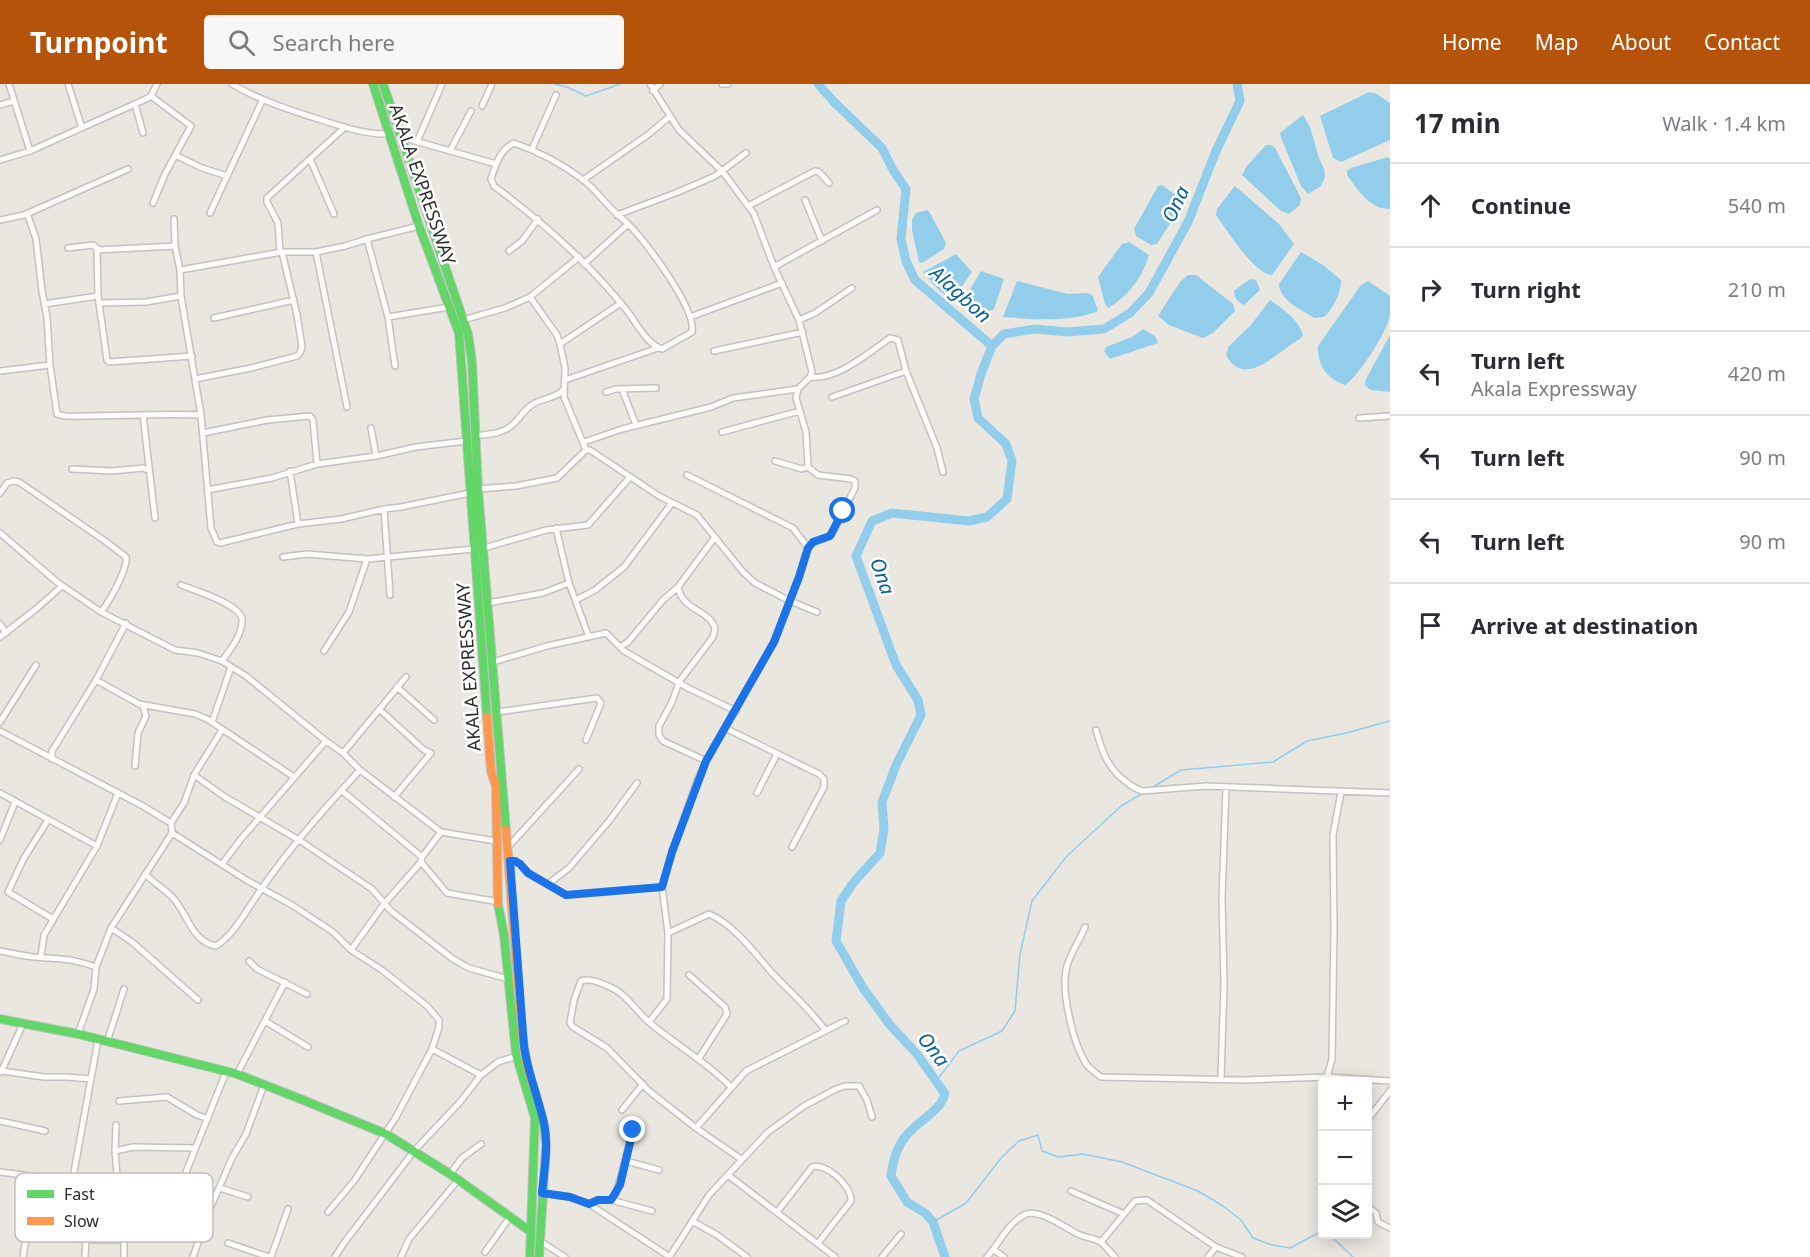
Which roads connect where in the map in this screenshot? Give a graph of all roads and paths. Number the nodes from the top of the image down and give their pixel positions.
1 (9, 84) edge
2 (68, 84) edge
3 (156, 84) edge
4 (232, 84) edge
5 (373, 84) edge
6 (383, 84) edge
7 (442, 84) edge
8 (492, 84) edge
9 (650, 84) edge
10 (660, 84) edge
11 (722, 84) edge
12 (728, 84) edge
13 (652, 91) junction
14 (556, 95) dead end
15 (151, 96) junction
16 (14, 101) junction
17 (262, 101) junction
18 (135, 104) junction
19 (0, 105) edge
20 (482, 106) dead end
21 (471, 111) dead end
22 (669, 117) junction
23 (345, 127) junction
24 (82, 128) junction
25 (143, 133) dead end
26 (390, 134) junction
27 (401, 138) junction
28 (417, 142) junction
29 (532, 149) junction
30 (30, 151) junction
31 (450, 151) junction
32 (746, 153) dead end
33 (176, 155) junction
34 (310, 159) junction
35 (0, 160) edge
36 (496, 164) junction
37 (129, 169) dead end
38 (723, 172) junction
39 (227, 176) junction
40 (583, 180) junction
41 (829, 183) dead end
42 (805, 200) dead end
43 (153, 203) dead end
44 (748, 206) junction
45 (877, 210) dead end
46 (27, 213) junction
47 (210, 213) dead end
48 (334, 214) dead end
49 (617, 215) junction
50 (174, 219) dead end
51 (538, 219) junction
52 (0, 220) edge
53 (628, 224) junction
54 (419, 226) junction
55 (367, 238) junction
56 (822, 241) junction
57 (176, 246) junction
58 (68, 248) dead end
59 (98, 249) junction
60 (509, 251) dead end
61 (281, 252) junction
62 (316, 252) junction
63 (579, 257) junction
64 (584, 264) junction
65 (774, 267) junction
66 (180, 270) junction
67 (782, 283) junction
68 (852, 288) dead end
69 (98, 296) junction
70 (181, 296) junction
71 (530, 297) junction
72 (294, 300) junction
73 (44, 303) junction
74 (99, 303) junction
75 (621, 303) junction
76 (449, 307) junction
77 (388, 317) junction
78 (690, 317) junction
79 (214, 318) dead end
80 (464, 320) junction
81 (799, 320) junction
82 (803, 332) junction
83 (560, 344) junction
84 (658, 348) junction
85 (714, 351) dead end
86 (192, 356) junction
87 (50, 364) junction
88 (395, 366) dead end
89 (0, 371) edge
90 (906, 371) junction
91 (810, 377) junction
92 (195, 379) junction
93 (565, 380) junction
94 (656, 388) dead end
95 (622, 389) junction
96 (798, 389) junction
97 (563, 390) junction
98 (606, 392) dead end
99 (832, 397) dead end
100 (347, 407) dead end
101 (800, 411) junction
102 (143, 415) junction
103 (201, 415) junction
104 (1390, 416) edge
105 (1359, 418) dead end
106 (636, 425) junction
107 (371, 428) dead end
108 (722, 432) dead end
109 (203, 433) junction
110 (475, 436) junction
111 (466, 441) junction
112 (584, 442) junction
113 (586, 450) junction
114 (376, 456) junction
115 (775, 461) dead end
116 (317, 464) junction
117 (146, 467) junction
118 (808, 467) junction
119 (72, 469) dead end
120 (290, 471) junction
121 (943, 472) dead end
122 (687, 475) dead end
123 (630, 477) junction
124 (207, 489) junction
125 (478, 489) junction
126 (0, 493) edge
127 (470, 493) junction
128 (672, 503) junction
129 (384, 508) junction
130 (155, 518) dead end
131 (472, 521) junction
132 (482, 521) junction
133 (298, 524) junction
134 (556, 528) junction
135 (0, 533) edge
136 (715, 537) junction
137 (484, 548) junction
138 (808, 548) junction
139 (474, 549) junction
140 (283, 557) dead end
141 (386, 557) junction
142 (367, 559) junction
143 (569, 584) junction
144 (182, 585) dead end
145 (62, 586) junction
146 (678, 587) junction
147 (390, 595) dead end
148 (576, 600) junction
149 (790, 601) junction
150 (488, 603) junction
151 (101, 612) junction
152 (817, 612) dead end
153 (126, 623) junction
154 (0, 624) edge
155 (6, 633) junction
156 (0, 637) edge
157 (589, 637) junction
158 (620, 647) junction
159 (324, 651) dead end
160 (222, 662) junction
161 (493, 662) junction
162 (36, 665) dead end
163 (231, 667) junction
164 (406, 677) dead end
165 (96, 680) junction
166 (679, 682) junction
167 (397, 687) junction
168 (143, 706) junction
169 (379, 709) junction
170 (736, 711) junction
171 (497, 712) junction
172 (434, 720) dead end
173 (0, 722) edge
174 (212, 722) junction
175 (725, 728) junction
176 (0, 730) edge
177 (222, 730) junction
178 (1096, 730) dead end
179 (586, 740) dead end
180 (326, 741) junction
181 (52, 751) junction
182 (343, 753) junction
183 (43, 754) junction
184 (777, 754) junction
185 (52, 759) junction
186 (706, 761) junction
187 (135, 766) dead end
188 (579, 769) dead end
189 (360, 770) junction
190 (194, 775) junction
191 (294, 777) junction
192 (637, 783) dead end
193 (1226, 787) junction
194 (341, 790) junction
195 (1341, 792) junction
196 (0, 793) edge
197 (118, 793) junction
198 (757, 793) dead end
199 (1390, 793) edge
200 (394, 797) junction
201 (15, 802) junction
202 (260, 818) junction
203 (48, 820) junction
204 (171, 823) junction
205 (441, 832) junction
206 (172, 833) junction
207 (0, 840) edge
208 (299, 840) junction
209 (496, 841) junction
210 (97, 846) junction
211 (792, 847) dead end
212 (508, 848) junction
213 (422, 860) junction
214 (510, 861) junction
215 (222, 864) junction
216 (146, 874) junction
217 (497, 879) junction
218 (511, 879) junction
219 (548, 884) junction
220 (662, 887) junction
221 (262, 888) junction
222 (512, 899) junction
223 (498, 904) junction
224 (386, 905) junction
225 (53, 919) junction
226 (1085, 927) dead end
227 (111, 928) junction
228 (668, 933) junction
229 (351, 950) junction
230 (0, 951) edge
231 (41, 956) junction
232 (249, 961) dead end
233 (96, 967) junction
234 (689, 975) dead end
235 (508, 979) junction
236 (285, 982) junction
237 (124, 989) dead end
238 (308, 994) dead end
239 (198, 1000) dead end
240 (0, 1019) edge
241 (265, 1021) junction
242 (845, 1021) dead end
243 (649, 1022) junction
244 (23, 1024) junction
245 (825, 1029) junction
246 (78, 1034) junction
247 (102, 1041) junction
248 (308, 1047) dead end
249 (432, 1049) junction
250 (517, 1056) junction
251 (699, 1058) junction
252 (1, 1072) edge
253 (226, 1072) junction
254 (237, 1074) junction
255 (481, 1075) junction
256 (1318, 1077) edge
257 (1327, 1077) edge
258 (1221, 1078) junction
259 (92, 1079) junction
260 (1372, 1080) edge
261 (1390, 1081) edge
262 (264, 1084) junction
263 (643, 1084) junction
264 (731, 1087) junction
265 (1390, 1091) edge
266 (119, 1101) dead end
267 (622, 1110) dead end
268 (1372, 1114) edge
269 (872, 1117) dead end
270 (206, 1118) junction
271 (0, 1121) edge
272 (116, 1125) dead end
273 (696, 1128) junction
274 (633, 1130) dead end
275 (45, 1131) dead end
276 (386, 1134) junction
277 (481, 1144) dead end
278 (195, 1148) junction
279 (115, 1151) junction
280 (414, 1151) junction
281 (741, 1159) junction
282 (626, 1161) junction
283 (659, 1170) dead end
284 (0, 1172) edge
285 (15, 1173) edge
286 (74, 1173) edge
287 (117, 1173) edge
288 (185, 1173) edge
289 (450, 1174) junction
290 (728, 1175) junction
291 (458, 1180) junction
292 (220, 1188) junction
293 (1071, 1191) dead end
294 (542, 1193) junction
295 (248, 1197) dead end
296 (611, 1200) junction
297 (213, 1203) edge
298 (589, 1204) junction
299 (288, 1209) dead end
300 (1372, 1210) edge
301 (651, 1211) dead end
302 (328, 1212) dead end
303 (777, 1212) junction
304 (1124, 1214) junction
305 (510, 1217) junction
306 (692, 1221) junction
307 (1390, 1228) edge
308 (530, 1231) junction
309 (901, 1234) dead end
310 (540, 1241) junction
311 (26, 1242) edge
312 (86, 1242) edge
313 (122, 1242) edge
314 (198, 1242) edge
315 (1101, 1242) junction
316 (228, 1243) dead end
317 (818, 1243) junction
318 (1216, 1247) junction
319 (994, 1250) junction
320 (485, 1252) dead end
321 (23, 1257) edge
322 (85, 1257) edge
323 (123, 1257) edge
324 (193, 1257) edge
325 (270, 1257) edge
326 (335, 1257) edge
327 (401, 1257) edge
328 (530, 1257) edge
329 (539, 1257) edge
330 (565, 1257) edge
331 (670, 1257) edge
332 (747, 1257) edge
333 (835, 1257) edge
334 (882, 1257) edge
335 (987, 1257) edge
336 (1004, 1257) edge
337 (1115, 1257) edge
338 (1208, 1257) edge
339 (1242, 1257) edge

1 - 16 street
2 - 24 street
3 - 15 street
4 - 17 street
5 - 26 main road, AKALA EXPRESSWAY
6 - 27 main road, AKALA EXPRESSWAY
7 - 28 street
8 - 20 street
9 - 13 street
10 - 13 street
11 - 12 street
13 - 22 street
14 - 29 street
15 - 18 street
15 - 33 street
16 - 19 street
16 - 30 street
17 - 23 street
17 - 39 street
18 - 24 street
18 - 25 street
21 - 31 street
22 - 38 street
22 - 40 street
23 - 26 street
23 - 34 street
24 - 30 street
26 - 54 main road, AKALA EXPRESSWAY
27 - 28 street
27 - 80 main road, AKALA EXPRESSWAY
28 - 31 street
29 - 36 street
29 - 40 street
30 - 35 street
31 - 36 street
32 - 38 street
33 - 39 street
33 - 43 street
34 - 48 street
34 - 61 street
36 - 51 street
37 - 46 street
38 - 44 street
38 - 49 street
39 - 47 street
40 - 49 street
41 - 44 street
42 - 56 street
44 - 65 street
45 - 56 street
46 - 52 street
46 - 73 street
49 - 53 street
50 - 57 street
51 - 60 street
51 - 63 street
53 - 64 street
53 - 78 street
54 - 55 street
54 - 76 main road, AKALA EXPRESSWAY
55 - 62 street
55 - 77 street
56 - 65 street
57 - 59 street
57 - 66 street
58 - 59 street
59 - 69 street
61 - 62 street
61 - 66 street
61 - 72 street
62 - 100 street
63 - 64 street
63 - 71 street
64 - 75 street
65 - 67 street
66 - 70 street
67 - 78 street
67 - 81 street
68 - 81 street
69 - 73 street
69 - 74 street
70 - 74 street
70 - 86 street
71 - 80 street
71 - 83 street
72 - 79 street
72 - 92 street
73 - 87 street
74 - 86 street
75 - 83 street
75 - 84 street
76 - 77 street
76 - 111 main road, AKALA EXPRESSWAY
77 - 88 street
78 - 84 street
80 - 110 main road, AKALA EXPRESSWAY
81 - 82 street
82 - 85 street
82 - 91 street
83 - 93 street
84 - 93 street
86 - 92 street
87 - 89 street
87 - 102 street
90 - 91 street
90 - 99 street
90 - 121 street
91 - 96 street
92 - 103 street
93 - 97 street
94 - 95 street
95 - 98 street
95 - 106 street
96 - 101 street
96 - 106 street
97 - 110 street
97 - 112 street
101 - 108 street
101 - 118 street
102 - 103 street
102 - 117 street
103 - 109 street
104 - 105 street
106 - 112 street
107 - 114 street
109 - 116 street
109 - 124 street
110 - 125 main road, AKALA EXPRESSWAY
111 - 114 street
111 - 127 main road, AKALA EXPRESSWAY
112 - 113 street
113 - 123 street
113 - 125 street
114 - 116 street
115 - 118 street
116 - 120 street
117 - 119 street
117 - 130 street
118 - 138 street
120 - 124 street
120 - 133 street
122 - 138 street
123 - 128 street
123 - 134 street
124 - 133 street
125 - 132 main road, AKALA EXPRESSWAY
126 - 151 street
127 - 129 street
127 - 131 main road, AKALA EXPRESSWAY
128 - 136 street
128 - 148 street
129 - 133 street
129 - 141 street
131 - 132 main road
131 - 139 main road, AKALA EXPRESSWAY
132 - 137 main road, AKALA EXPRESSWAY
134 - 137 street
134 - 143 street
135 - 145 street
136 - 146 street
136 - 149 street
137 - 150 main road, AKALA EXPRESSWAY
138 - 149 street
139 - 141 street
139 - 209 main road, AKALA EXPRESSWAY
140 - 142 street
141 - 142 street
141 - 147 street
142 - 159 street
143 - 148 street
143 - 150 street
144 - 160 street
145 - 151 street
145 - 155 street
146 - 158 street
146 - 166 street
148 - 157 street
149 - 152 street
149 - 170 street
150 - 161 main road, AKALA EXPRESSWAY
151 - 153 street
153 - 160 street
153 - 165 street
154 - 155 street
155 - 156 street
157 - 158 street
157 - 161 street
158 - 166 street
160 - 163 street
161 - 171 main road, AKALA EXPRESSWAY
162 - 173 street
163 - 174 street
163 - 180 street
164 - 167 street
165 - 168 street
165 - 181 street
166 - 170 street
166 - 186 street
167 - 169 street
167 - 172 street
168 - 174 street
168 - 187 street
169 - 182 street
169 - 200 street
170 - 175 street
171 - 179 street
171 - 212 main road, AKALA EXPRESSWAY
174 - 177 street
175 - 184 street
175 - 186 street
176 - 183 street
177 - 190 street
177 - 191 street
178 - 193 street
180 - 182 street
180 - 191 street
181 - 183 street
181 - 185 street
182 - 189 street
183 - 185 street
184 - 198 street
184 - 211 street
185 - 197 street
186 - 220 street
188 - 212 street
189 - 194 street
189 - 200 street
190 - 202 street
190 - 204 street
191 - 202 street
192 - 219 street
193 - 195 street
193 - 258 street
194 - 208 street
194 - 213 street
195 - 199 street
195 - 257 street
196 - 201 street
197 - 204 street
197 - 210 street
200 - 205 street
201 - 203 street
201 - 207 street
202 - 208 street
202 - 215 street
203 - 210 street
203 - 225 street
204 - 206 street
205 - 209 street
205 - 213 street
206 - 215 street
206 - 216 street
208 - 221 street
208 - 224 street
209 - 217 main road, AKALA EXPRESSWAY
210 - 225 street
212 - 214 main road, AKALA EXPRESSWAY
213 - 223 street
213 - 224 street
214 - 218 main road, AKALA EXPRESSWAY
214 - 219 street
215 - 221 street
216 - 221 street
216 - 227 street
217 - 218 main road
217 - 223 main road, AKALA EXPRESSWAY
218 - 222 main road, AKALA EXPRESSWAY
219 - 220 street
220 - 228 street
221 - 229 street
222 - 223 main road
222 - 294 main road, AKALA EXPRESSWAY
223 - 235 main road, AKALA EXPRESSWAY
224 - 229 street
224 - 235 street
225 - 231 street
226 - 258 street
227 - 233 street
227 - 239 street
228 - 243 street
228 - 245 street
229 - 249 street
230 - 231 street
231 - 233 street
232 - 236 street
233 - 246 street
234 - 251 street
235 - 250 main road, AKALA EXPRESSWAY
236 - 238 street
236 - 241 street
237 - 247 street
240 - 244 main road
241 - 248 street
241 - 254 street
242 - 245 street
243 - 251 street
243 - 263 street
244 - 246 main road
244 - 252 street
245 - 264 street
246 - 247 main road
247 - 253 main road
247 - 259 street
249 - 255 street
249 - 276 street
250 - 255 street
250 - 308 main road, AKALA EXPRESSWAY
251 - 264 street
252 - 259 street
253 - 254 main road
253 - 270 street
254 - 262 main road
255 - 280 street
256 - 258 street
259 - 286 street
260 - 261 street
262 - 276 main road
262 - 292 street
263 - 267 street
263 - 273 street
264 - 273 street
265 - 268 street
266 - 270 street
269 - 281 street
270 - 278 street
271 - 275 street
272 - 279 street
273 - 281 street
274 - 282 street
276 - 280 main road
276 - 302 street
277 - 289 street
278 - 279 street
278 - 288 street
279 - 287 street
280 - 289 main road
280 - 326 street
281 - 290 street
282 - 283 street
282 - 296 street
284 - 285 street
289 - 291 main road
290 - 303 street
290 - 306 street
291 - 305 main road
291 - 327 street
292 - 295 street
292 - 297 street
293 - 304 street
294 - 298 street
294 - 310 main road, AKALA EXPRESSWAY
296 - 298 street
296 - 301 street
298 - 331 street
299 - 325 street
300 - 307 street
303 - 317 street
303 - 317 street
304 - 315 street
304 - 318 street
305 - 308 main road
305 - 320 street
306 - 331 street
306 - 332 street
308 - 328 main road, AKALA EXPRESSWAY
309 - 334 street
310 - 329 main road, AKALA EXPRESSWAY
310 - 330 street
311 - 321 street
312 - 322 street
313 - 323 street
314 - 324 street
315 - 319 street
315 - 337 street
316 - 325 street
317 - 333 street
318 - 338 street
318 - 339 street
319 - 335 street
319 - 336 street

